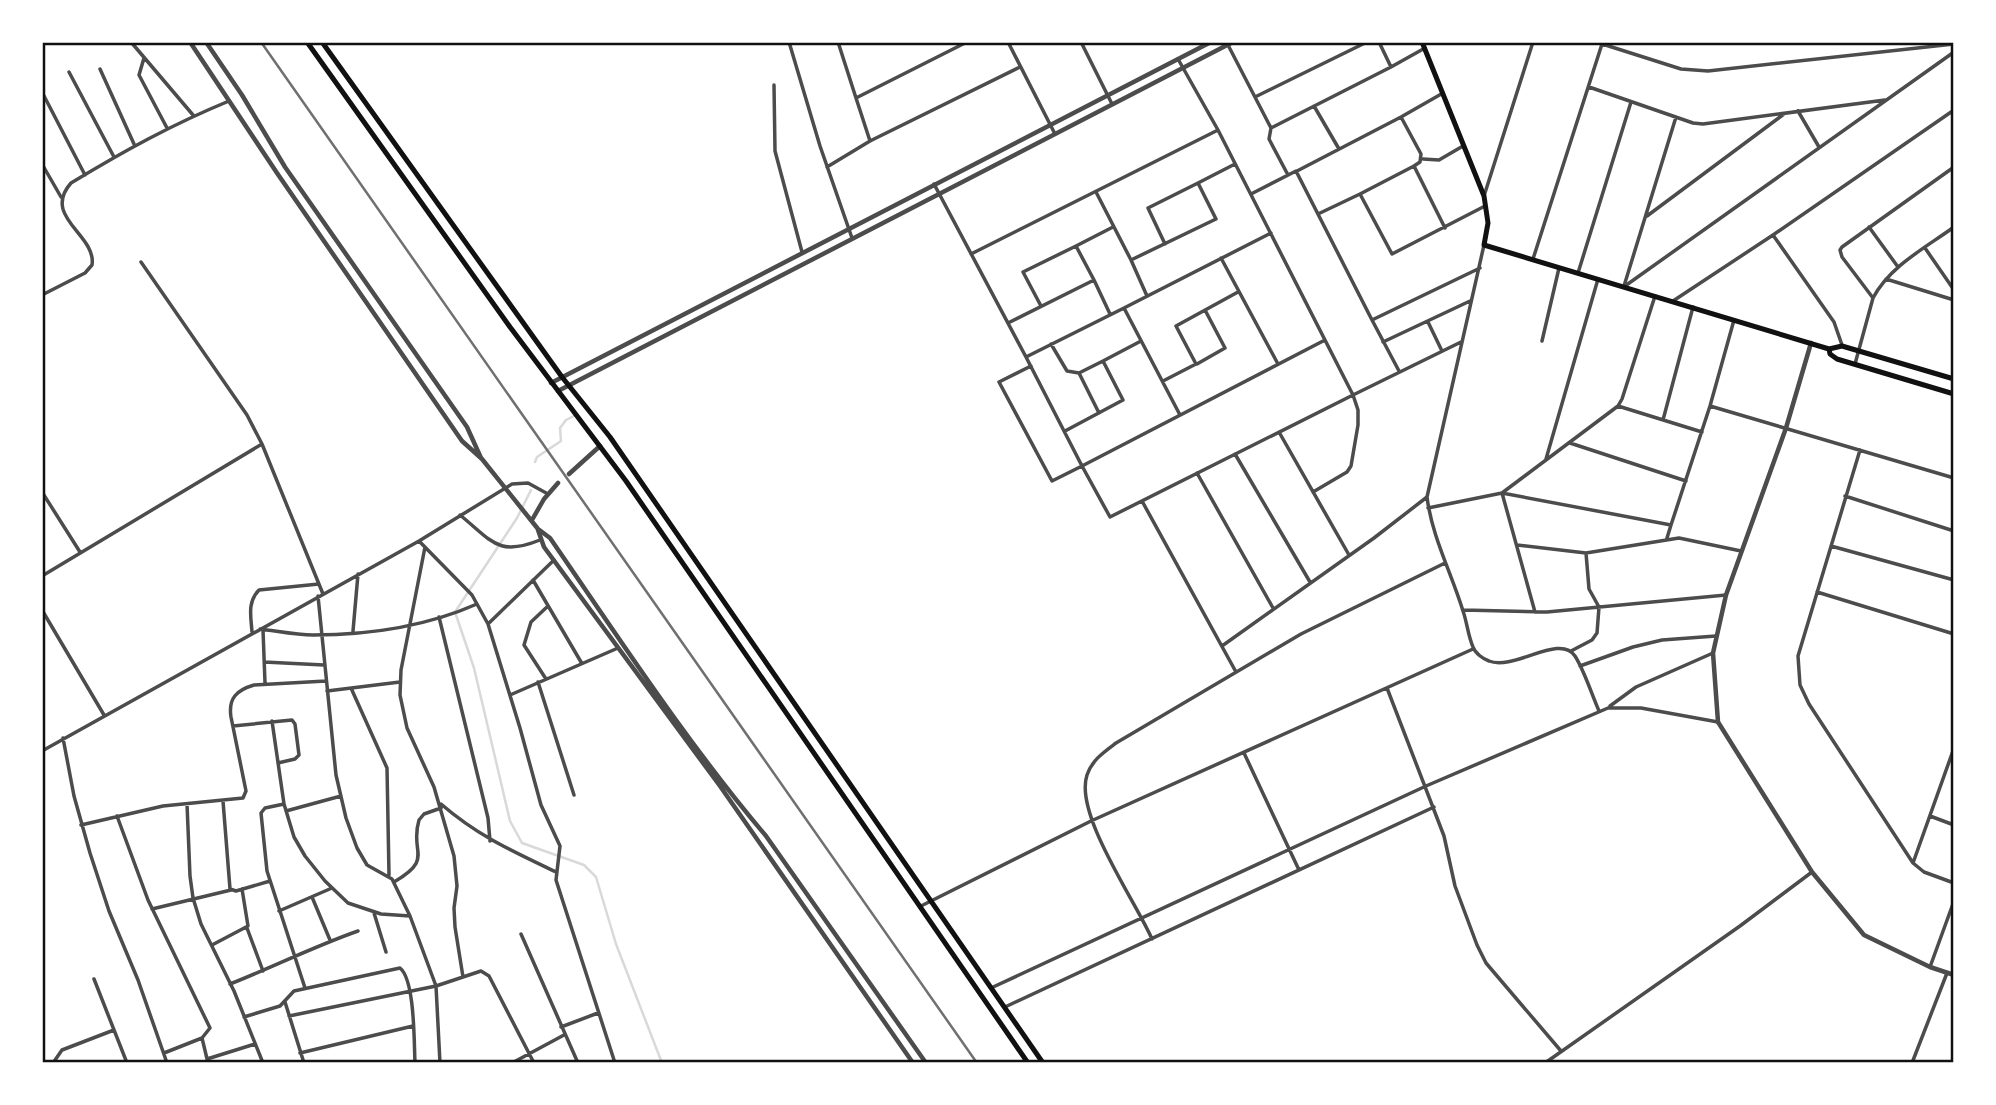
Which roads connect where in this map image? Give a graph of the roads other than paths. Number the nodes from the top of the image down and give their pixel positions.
1 (131, 42) edge
2 (190, 42) edge
3 (206, 42) edge
4 (307, 42) edge
5 (323, 42) edge
6 (789, 42) edge
7 (838, 42) edge
8 (967, 42) edge
9 (1008, 42) edge
10 (1081, 42) edge
11 (1211, 42) edge
12 (1367, 42) edge
13 (1379, 42) edge
14 (1532, 42) edge
15 (1596, 42) edge
16 (1231, 43) edge
17 (1602, 44) junction
18 (1954, 44) edge
19 (1423, 45) edge
20 (1954, 52) edge
21 (144, 58) junction
22 (1178, 59) junction
23 (1020, 67) junction
24 (1391, 67) junction
25 (1184, 68) junction
26 (100, 69) dead end
27 (69, 72) dead end
28 (774, 85) dead end
29 (1589, 87) junction
30 (42, 92) edge
31 (1443, 93) junction
32 (1107, 95) junction
33 (1255, 97) junction
34 (856, 98) junction
35 (1887, 100) junction
36 (229, 101) junction
37 (1631, 102) junction
38 (1112, 104) junction
39 (1314, 106) junction
40 (1954, 110) edge
41 (1798, 111) junction
42 (1786, 113) junction
43 (193, 116) junction
44 (1401, 117) junction
45 (1676, 117) junction
46 (1050, 125) junction
47 (167, 128) junction
48 (1271, 128) junction
49 (1218, 130) junction
50 (1055, 134) junction
51 (870, 141) junction
52 (134, 145) junction
53 (1465, 145) junction
54 (1819, 147) junction
55 (1339, 149) junction
56 (114, 157) junction
57 (1422, 159) junction
58 (42, 164) edge
59 (1235, 164) junction
60 (1414, 166) junction
61 (827, 167) junction
62 (1954, 167) edge
63 (1296, 171) junction
64 (85, 175) junction
65 (1288, 175) junction
66 (934, 184) junction
67 (1198, 184) junction
68 (1096, 192) junction
69 (939, 194) junction
70 (1251, 194) junction
71 (1360, 194) junction
72 (1484, 196) junction
73 (61, 197) junction
74 (1487, 205) junction
75 (1318, 214) junction
76 (1645, 217) junction
77 (1113, 227) junction
78 (1869, 227) junction
79 (1954, 227) edge
80 (848, 228) junction
81 (1445, 228) junction
82 (1271, 233) junction
83 (1773, 235) junction
84 (852, 238) junction
85 (1165, 244) junction
86 (1485, 245) junction
87 (1076, 246) junction
88 (1924, 248) junction
89 (802, 252) junction
90 (971, 254) junction
91 (1221, 258) junction
92 (1533, 259) junction
93 (1131, 260) junction
94 (141, 262) dead end
95 (1559, 267) junction
96 (1898, 267) junction
97 (1480, 268) junction
98 (1578, 273) junction
99 (1885, 278) junction
100 (1094, 279) junction
101 (1598, 279) junction
102 (1623, 287) junction
103 (1954, 289) edge
104 (1238, 292) junction
105 (42, 295) edge
106 (1147, 296) junction
107 (1655, 296) junction
108 (1873, 298) junction
109 (1471, 300) junction
110 (1954, 300) edge
111 (1672, 301) junction
112 (1041, 306) junction
113 (1693, 307) junction
114 (1124, 308) junction
115 (1205, 310) junction
116 (1110, 314) junction
117 (1372, 320) junction
118 (1734, 320) junction
119 (1427, 321) junction
120 (1008, 323) junction
121 (1325, 340) junction
122 (1142, 341) junction
123 (1542, 341) dead end
124 (1383, 342) junction
125 (1462, 342) junction
126 (1811, 343) junction
127 (1051, 344) junction
128 (1842, 346) junction
129 (1829, 349) junction
130 (1442, 351) junction
131 (1859, 351) junction
132 (1026, 357) junction
133 (1103, 361) junction
134 (1196, 364) junction
135 (1278, 364) junction
136 (1855, 364) junction
137 (1031, 366) junction
138 (1399, 372) junction
139 (1079, 373) junction
140 (562, 377) junction
141 (1954, 379) edge
142 (1163, 381) junction
143 (551, 383) junction
144 (568, 386) junction
145 (558, 391) junction
146 (1954, 394) edge
147 (1353, 395) junction
148 (1618, 406) junction
149 (1710, 406) junction
150 (1099, 413) junction
151 (1180, 415) junction
152 (1662, 420) junction
153 (1786, 428) junction
154 (1065, 432) junction
155 (1279, 432) junction
156 (1702, 432) junction
157 (1570, 443) junction
158 (262, 444) junction
159 (600, 446) junction
160 (1860, 450) junction
161 (1236, 454) junction
162 (482, 459) junction
163 (1546, 461) junction
164 (1082, 466) junction
165 (569, 474) dead end
166 (1197, 474) junction
167 (1954, 478) edge
168 (1686, 481) junction
169 (558, 483) dead end
170 (505, 489) junction
171 (42, 492) edge
172 (1313, 492) junction
173 (1502, 493) junction
174 (548, 494) junction
175 (1845, 496) junction
176 (1427, 497) junction
177 (1142, 501) junction
178 (44, 502) edge
179 (1428, 508) junction
180 (460, 515) junction
181 (532, 520) junction
182 (1671, 525) junction
183 (538, 529) junction
184 (1954, 531) edge
185 (1667, 538) junction
186 (540, 540) junction
187 (419, 541) junction
188 (1517, 545) junction
189 (1831, 546) junction
190 (425, 547) junction
191 (1741, 551) junction
192 (80, 552) junction
193 (1586, 553) junction
194 (1349, 555) junction
195 (554, 560) junction
196 (1445, 563) junction
197 (358, 574) junction
198 (42, 576) edge
199 (533, 580) junction
200 (1954, 580) edge
201 (1310, 582) junction
202 (319, 584) junction
203 (1817, 592) junction
204 (323, 594) junction
205 (1726, 595) junction
206 (318, 596) junction
207 (477, 604) junction
208 (548, 606) junction
209 (1599, 607) junction
210 (1273, 608) junction
211 (42, 610) edge
212 (1463, 610) junction
213 (1535, 612) junction
214 (442, 617) junction
215 (488, 624) junction
216 (411, 625) junction
217 (260, 629) junction
218 (252, 632) junction
219 (354, 632) junction
220 (321, 634) junction
221 (1954, 634) edge
222 (1716, 636) junction
223 (1222, 646) junction
224 (618, 649) junction
225 (1473, 649) junction
226 (1571, 651) junction
227 (1713, 653) junction
228 (264, 662) junction
229 (581, 663) junction
230 (324, 665) junction
231 (1580, 666) junction
232 (1237, 672) junction
233 (546, 679) junction
234 (326, 681) junction
235 (400, 682) junction
236 (538, 682) junction
237 (265, 684) junction
238 (351, 688) junction
239 (1387, 688) junction
240 (327, 691) junction
241 (510, 695) junction
242 (1608, 708) junction
243 (1599, 712) junction
244 (104, 715) junction
245 (272, 722) junction
246 (1718, 722) junction
247 (233, 726) junction
248 (63, 738) junction
249 (1954, 748) edge
250 (42, 751) edge
251 (1244, 753) junction
252 (278, 763) junction
253 (1426, 786) junction
254 (574, 795) dead end
255 (341, 796) junction
256 (223, 801) junction
257 (187, 804) junction
258 (284, 804) junction
259 (440, 805) junction
260 (1434, 807) junction
261 (286, 811) junction
262 (117, 816) junction
263 (1929, 816) junction
264 (1091, 821) junction
265 (81, 825) junction
266 (1954, 825) edge
267 (490, 841) junction
268 (1289, 850) junction
269 (1913, 863) junction
270 (1298, 870) junction
271 (556, 872) junction
272 (1812, 872) junction
273 (389, 875) junction
274 (270, 881) junction
275 (394, 882) junction
276 (1954, 883) edge
277 (332, 888) junction
278 (231, 890) junction
279 (242, 890) junction
280 (312, 897) junction
281 (193, 898) junction
282 (1954, 901) edge
283 (930, 903) junction
284 (921, 906) junction
285 (152, 909) junction
286 (279, 911) junction
287 (374, 913) junction
288 (410, 916) junction
289 (1143, 919) junction
290 (247, 928) junction
291 (358, 932) dead end
292 (521, 933) dead end
293 (1152, 939) junction
294 (330, 941) junction
295 (211, 945) junction
296 (386, 952) dead end
297 (295, 958) junction
298 (1930, 968) junction
299 (263, 971) junction
300 (1947, 973) junction
301 (1954, 975) edge
302 (463, 977) junction
303 (94, 979) dead end
304 (230, 984) junction
305 (436, 986) junction
306 (305, 989) junction
307 (989, 989) junction
308 (410, 992) junction
309 (285, 1002) junction
310 (1003, 1007) junction
311 (598, 1013) junction
312 (289, 1016) junction
313 (244, 1017) junction
314 (413, 1026) junction
315 (561, 1028) junction
316 (114, 1030) junction
317 (564, 1035) junction
318 (202, 1038) junction
319 (255, 1044) junction
320 (1562, 1051) junction
321 (164, 1053) junction
322 (300, 1053) junction
323 (529, 1054) junction
324 (208, 1061) edge
325 (1553, 1061) edge
326 (52, 1063) edge
327 (127, 1063) edge
328 (167, 1063) edge
329 (263, 1063) edge
330 (304, 1063) edge
331 (415, 1063) edge
332 (440, 1063) edge
333 (512, 1063) edge
334 (534, 1063) edge
335 (578, 1063) edge
336 (615, 1063) edge
337 (913, 1063) edge
338 (926, 1063) edge
339 (1028, 1063) edge
340 (1043, 1063) edge
341 (1545, 1063) edge
342 (1912, 1063) edge

1 - 21 street
2 - 36 street
3 - 162 street
4 - 143 main road
5 - 140 main road
6 - 61 street
7 - 34 street
8 - 34 street
9 - 23 street
10 - 32 street
11 - 22 street
12 - 33 street
13 - 24 street
14 - 72 street
15 - 17 street
16 - 25 street
16 - 33 street
17 - 18 street
17 - 29 street
19 - 24 street
19 - 31 main road
20 - 35 street
21 - 43 street
21 - 47 street
22 - 25 street
22 - 32 street
23 - 46 street
23 - 51 street
24 - 39 street
25 - 38 street
25 - 49 street
26 - 52 street
27 - 56 street
28 - 89 street
29 - 37 street
29 - 92 street
30 - 64 street
31 - 44 street
31 - 53 main road
32 - 38 street
32 - 46 street
33 - 48 street
34 - 51 street
35 - 41 street
35 - 54 street
36 - 43 street
36 - 162 street
37 - 45 street
37 - 98 street
38 - 50 street
39 - 48 street
39 - 55 street
40 - 83 street
41 - 42 street
41 - 54 street
42 - 45 street
42 - 76 street
43 - 47 street
44 - 55 street
44 - 57 street
45 - 76 street
46 - 50 street
46 - 66 street
47 - 52 street
48 - 65 street
49 - 59 street
49 - 68 street
50 - 69 street
51 - 61 street
52 - 56 street
53 - 57 street
53 - 72 main road
54 - 102 street
55 - 63 street
56 - 64 street
57 - 60 street
58 - 73 street
59 - 67 street
59 - 70 street
60 - 71 street
60 - 81 street
61 - 80 street
62 - 78 street
63 - 65 street
63 - 75 street
64 - 73 street
65 - 70 street
66 - 69 street
66 - 80 street
67 - 85 street
67 - 85 street
68 - 77 street
68 - 90 street
69 - 84 street
69 - 90 street
70 - 82 street
71 - 75 street
71 - 81 street
72 - 74 main road
73 - 105 street
74 - 81 street
74 - 86 main road
75 - 117 street
76 - 102 street
77 - 87 street
77 - 93 street
78 - 96 street
78 - 108 street
79 - 88 street
80 - 84 street
80 - 89 street
82 - 91 street
82 - 121 street
83 - 111 street
83 - 128 street
84 - 144 street
85 - 93 street
86 - 92 main road
86 - 97 street
87 - 100 street
87 - 112 street
88 - 96 street
88 - 103 street
89 - 140 street
90 - 120 street
91 - 104 street
91 - 106 street
92 - 95 main road
93 - 106 street
94 - 158 street
95 - 98 main road
95 - 123 street
96 - 99 street
97 - 109 street
97 - 117 street
98 - 101 main road
99 - 108 street
99 - 110 street
100 - 112 street
100 - 116 street
101 - 102 main road
101 - 163 street
102 - 107 main road
104 - 115 street
104 - 135 street
106 - 114 street
107 - 111 main road
107 - 148 street
108 - 131 street
109 - 119 street
109 - 125 street
111 - 113 main road
112 - 120 street
113 - 118 main road
113 - 152 street
114 - 116 street
114 - 122 street
115 - 134 street
115 - 134 street
116 - 127 street
117 - 124 street
118 - 126 main road
118 - 149 street
119 - 124 street
119 - 130 street
120 - 132 street
121 - 135 street
121 - 147 street
122 - 133 street
122 - 142 street
124 - 138 street
125 - 130 street
125 - 176 street
126 - 129 main road
126 - 153 street
127 - 132 street
127 - 139 street
128 - 129 main road
128 - 131 main road
129 - 136 main road
130 - 138 street
131 - 136 street
131 - 141 main road
132 - 137 street
133 - 139 street
133 - 150 street
134 - 142 street
135 - 151 street
136 - 146 main road
137 - 154 street
137 - 164 street
138 - 147 street
139 - 150 street
140 - 143 street
140 - 144 main road
142 - 151 street
143 - 145 main road
144 - 145 street
144 - 283 main road
145 - 159 main road
147 - 155 street
147 - 172 street
148 - 152 street
148 - 157 street
149 - 153 street
149 - 156 street
150 - 154 street
151 - 164 street
152 - 156 street
153 - 160 street
153 - 191 street
154 - 164 street
155 - 161 street
155 - 172 street
156 - 168 street
157 - 163 street
157 - 168 street
158 - 192 street
158 - 202 street
159 - 165 street
159 - 284 main road
160 - 167 street
160 - 175 street
161 - 166 street
161 - 201 street
162 - 170 street
163 - 173 street
164 - 177 street
166 - 177 street
166 - 210 street
168 - 182 street
169 - 174 street
170 - 174 street
170 - 180 street
170 - 181 street
171 - 178 street
172 - 194 street
173 - 179 street
173 - 182 street
173 - 188 street
174 - 181 street
175 - 184 street
175 - 189 street
176 - 179 street
176 - 194 street
177 - 223 street
178 - 192 street
179 - 196 street
180 - 186 street
180 - 187 street
181 - 183 street
182 - 185 street
183 - 186 street
183 - 338 street
185 - 191 street
185 - 193 street
186 - 195 street
187 - 190 street
187 - 197 street
188 - 193 street
188 - 213 street
189 - 200 street
189 - 203 street
190 - 207 street
190 - 216 street
191 - 205 street
192 - 198 street
193 - 209 street
194 - 201 street
195 - 199 street
195 - 224 street
196 - 212 street
196 - 232 street
197 - 204 street
197 - 219 street
199 - 208 street
199 - 215 street
201 - 210 street
202 - 204 street
202 - 218 street
203 - 221 street
203 - 269 street
204 - 206 street
205 - 209 street
205 - 222 street
206 - 217 street
206 - 220 street
207 - 214 street
207 - 215 street
208 - 229 street
208 - 233 street
209 - 213 street
209 - 226 street
210 - 223 street
211 - 244 street
212 - 213 street
212 - 225 street
214 - 216 street
214 - 267 street
215 - 241 street
216 - 219 street
216 - 235 street
217 - 218 street
217 - 220 street
217 - 228 street
218 - 244 street
219 - 220 street
220 - 230 street
222 - 227 street
222 - 231 street
223 - 232 street
224 - 229 street
224 - 337 street
225 - 226 street
225 - 239 street
226 - 231 street
227 - 242 street
227 - 246 street
228 - 230 street
228 - 237 street
229 - 233 street
230 - 234 street
231 - 243 street
232 - 264 street
233 - 236 street
234 - 237 street
234 - 240 street
235 - 238 street
235 - 259 street
236 - 241 street
236 - 254 street
237 - 247 street
238 - 240 street
238 - 273 street
239 - 251 street
239 - 253 street
240 - 255 street
241 - 271 street
242 - 243 street
242 - 246 street
243 - 253 street
244 - 248 street
245 - 247 street
245 - 252 street
245 - 252 street
246 - 272 street
247 - 256 street
248 - 250 street
248 - 265 street
249 - 263 street
251 - 264 street
251 - 268 street
252 - 258 street
253 - 260 street
253 - 268 street
255 - 261 street
255 - 273 street
256 - 257 street
256 - 278 street
257 - 262 street
257 - 281 street
258 - 261 street
258 - 274 street
259 - 267 street
259 - 275 street
259 - 302 street
260 - 270 street
260 - 320 street
261 - 277 street
262 - 265 street
262 - 285 street
263 - 266 street
263 - 269 street
264 - 283 street
264 - 289 street
265 - 321 street
267 - 271 street
268 - 270 street
268 - 289 street
269 - 276 street
270 - 293 street
271 - 311 street
272 - 298 street
272 - 320 street
273 - 275 street
274 - 279 street
274 - 286 street
275 - 288 street
277 - 280 street
277 - 287 street
278 - 279 street
278 - 281 street
279 - 290 street
280 - 286 street
280 - 294 street
281 - 285 street
281 - 295 street
282 - 298 street
283 - 284 street
283 - 307 main road
284 - 339 main road
285 - 318 street
286 - 297 street
287 - 288 street
287 - 296 street
288 - 305 street
289 - 293 street
289 - 307 street
290 - 295 street
290 - 299 street
291 - 294 street
292 - 315 street
293 - 310 street
294 - 297 street
295 - 304 street
297 - 299 street
297 - 306 street
298 - 300 street
299 - 304 street
300 - 301 street
300 - 342 street
302 - 305 street
302 - 323 street
303 - 316 street
304 - 313 street
305 - 308 street
305 - 332 street
306 - 308 street
306 - 309 street
307 - 310 main road
308 - 312 street
308 - 314 street
309 - 312 street
309 - 313 street
310 - 340 main road
311 - 315 street
311 - 336 street
312 - 322 street
313 - 319 street
314 - 322 street
314 - 331 street
315 - 317 street
316 - 326 street
316 - 327 street
317 - 323 street
317 - 335 street
318 - 321 street
318 - 324 street
319 - 324 street
319 - 329 street
320 - 325 street
321 - 328 street
322 - 330 street
323 - 333 street
323 - 334 street
325 - 341 street

